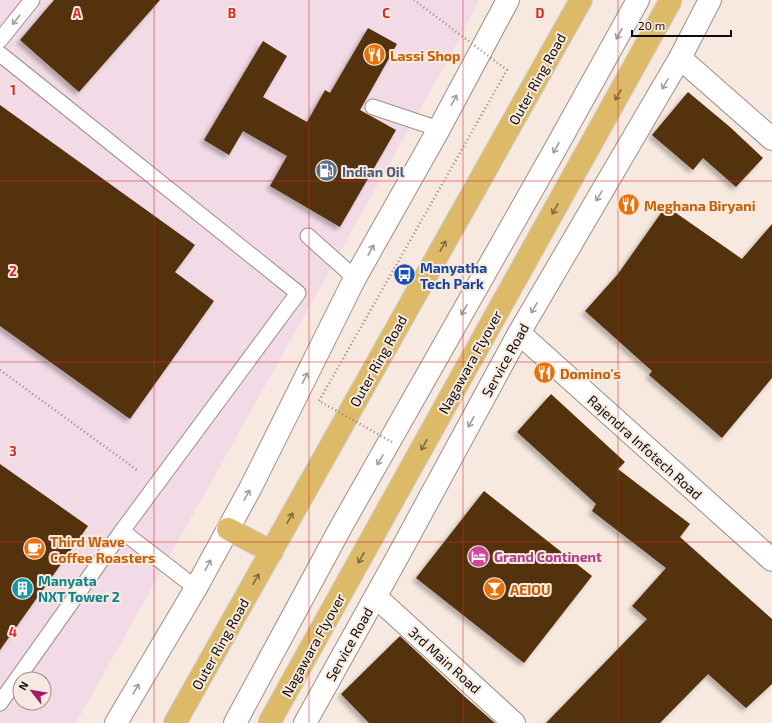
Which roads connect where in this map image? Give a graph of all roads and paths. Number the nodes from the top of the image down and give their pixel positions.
1 (32, 0) edge
2 (414, 0) edge
3 (508, 0) edge
4 (581, 0) edge
5 (638, 0) edge
6 (672, 0) edge
7 (710, 0) edge
8 (0, 40) edge
9 (0, 54) edge
10 (680, 58) junction
11 (373, 106) dead end
12 (439, 129) junction
13 (772, 139) edge
14 (308, 236) dead end
15 (355, 278) junction
16 (519, 333) junction
17 (0, 370) edge
18 (392, 442) dead end
19 (157, 484) junction
20 (228, 528) junction
21 (122, 531) junction
22 (272, 552) junction
23 (772, 560) edge
24 (196, 588) junction
25 (376, 597) junction
26 (0, 703) edge
27 (116, 723) edge
28 (175, 723) edge
29 (235, 723) edge
30 (269, 723) edge
31 (305, 723) edge
32 (514, 723) edge

1 -> 8 lane
2 - 18 path, bridge
12 -> 3 street
22 -> 4 highway, Outer Ring Road
5 -> 29 street
6 -> 30 highway, Nagawara Flyover, bridge
7 - 10 street, Service Road
9 - 19 lane
10 - 13 street
10 -> 16 street, Service Road
11 - 12 lane
15 -> 12 street
14 - 15 lane
20 -> 15 street
16 - 23 street, Rajendra Infotech Road
16 -> 25 street, Service Road
17 - 19 path
19 - 21 lane
20 - 22 highway
24 -> 20 street
21 - 24 lane
21 - 26 lane
28 -> 22 highway, Outer Ring Road
27 -> 24 street
25 - 31 street, Service Road
25 - 32 street, 3rd Main Road

